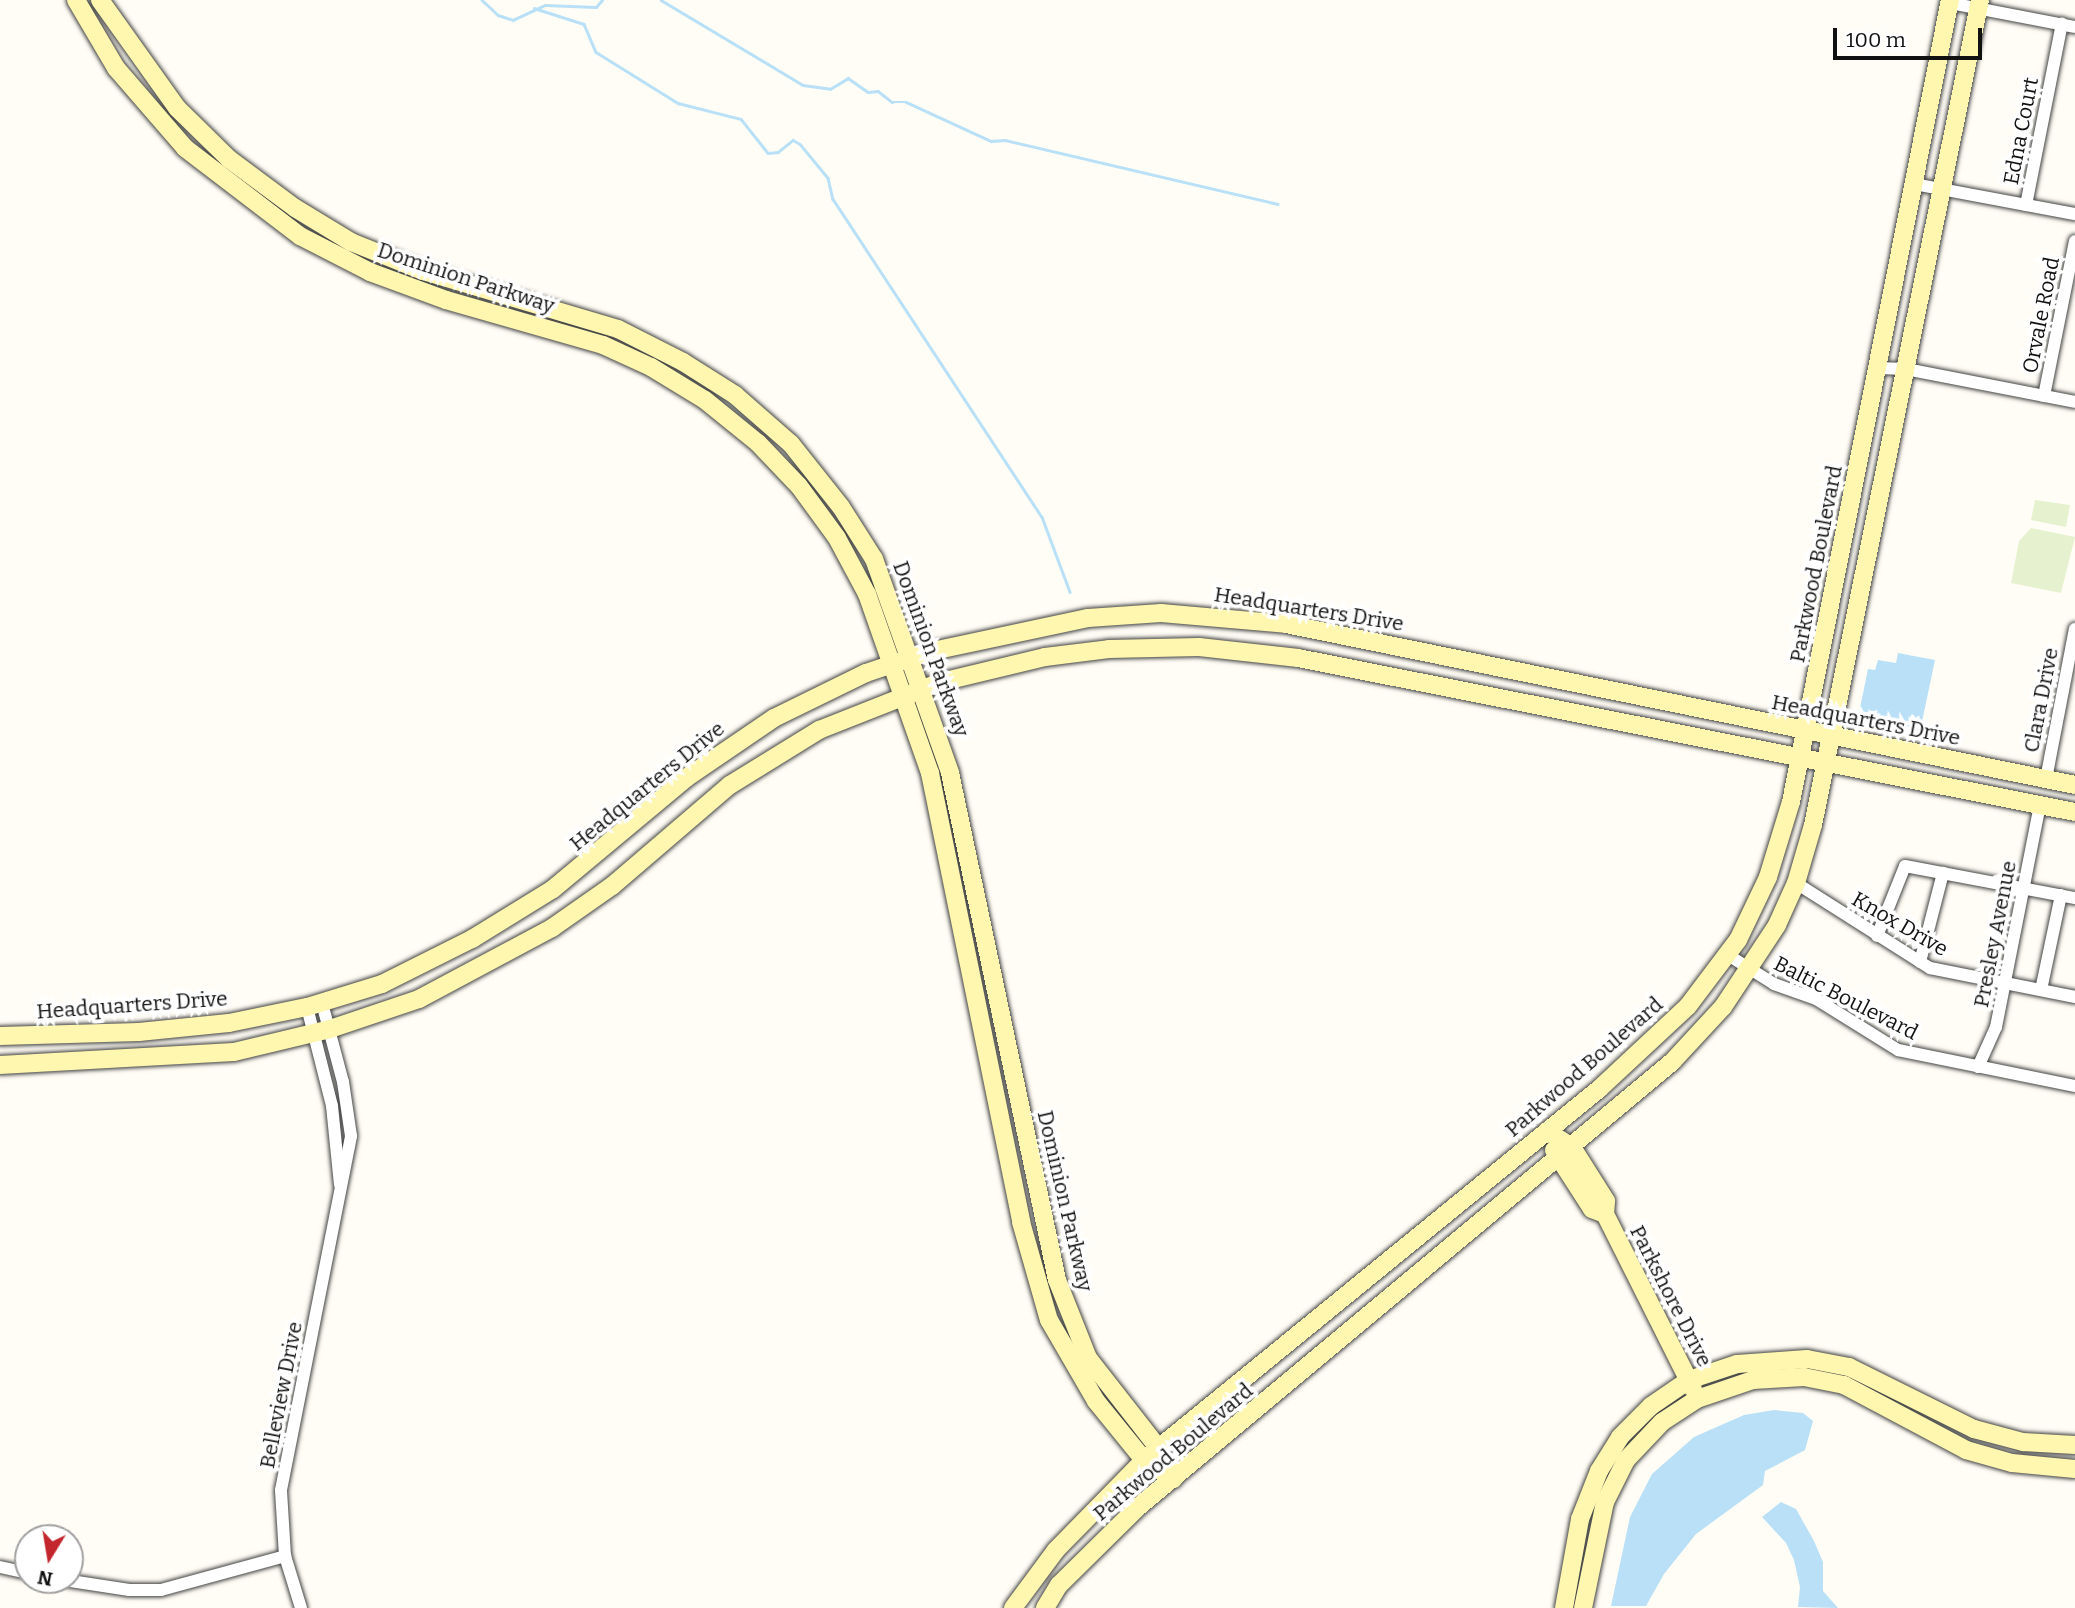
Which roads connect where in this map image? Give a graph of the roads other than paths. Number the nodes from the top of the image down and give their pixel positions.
1 (76, 0) edge
2 (100, 0) edge
3 (1950, 1) edge
4 (1979, 4) edge
5 (2069, 26) edge
6 (160, 102) junction
7 (1914, 184) junction
8 (1942, 189) junction
9 (2026, 205) junction
10 (2075, 214) edge
11 (2075, 241) edge
12 (351, 242) junction
13 (343, 259) junction
14 (549, 308) junction
15 (544, 327) junction
16 (1879, 361) junction
17 (1906, 369) junction
18 (2044, 396) junction
19 (2075, 402) edge
20 (1846, 527) junction
21 (1873, 532) junction
22 (2075, 629) edge
23 (909, 659) junction
24 (890, 665) junction
25 (921, 689) junction
26 (901, 696) junction
27 (1805, 730) junction
28 (1831, 736) junction
29 (1801, 757) junction
30 (1826, 761) junction
31 (2046, 779) junction
32 (2075, 785) edge
33 (2040, 804) junction
34 (2075, 811) edge
35 (576, 873) junction
36 (1942, 873) junction
37 (1796, 883) junction
38 (2024, 888) junction
39 (2061, 895) junction
40 (598, 896) junction
41 (2075, 898) edge
42 (980, 907) junction
43 (960, 912) junction
44 (1878, 936) junction
45 (1728, 955) junction
46 (1920, 962) junction
47 (1750, 969) junction
48 (2005, 984) junction
49 (2041, 990) junction
50 (2075, 997) edge
51 (315, 1005) junction
52 (322, 1031) junction
53 (100, 1033) junction
54 (0, 1036) edge
55 (102, 1061) junction
56 (0, 1065) edge
57 (1978, 1067) junction
58 (2075, 1086) edge
59 (1546, 1131) junction
60 (1565, 1153) junction
61 (1360, 1284) junction
62 (1379, 1310) junction
63 (1072, 1320) junction
64 (1052, 1327) junction
65 (1849, 1367) junction
66 (1689, 1380) junction
67 (1844, 1385) junction
68 (1697, 1399) junction
69 (1974, 1429) junction
70 (2075, 1445) edge
71 (1159, 1449) junction
72 (1966, 1450) junction
73 (1144, 1460) junction
74 (2075, 1469) edge
75 (1173, 1479) junction
76 (285, 1556) junction
77 (84, 1583) edge
78 (301, 1608) edge
79 (1013, 1608) edge
80 (1045, 1608) edge
81 (1564, 1608) edge
82 (1583, 1608) edge

1 - 6 main road, Dominion Parkway
2 - 6 main road, Dominion Parkway
3 - 4 street
3 - 7 main road, Parkwood Boulevard
4 - 5 street
4 - 8 main road, Parkwood Boulevard
5 - 9 street, Edna Court
6 - 12 main road, Dominion Parkway
6 - 13 main road, Dominion Parkway
7 - 8 street
7 - 16 main road, Parkwood Boulevard
8 - 9 street
8 - 17 main road, Parkwood Boulevard
9 - 10 street
11 - 18 street, Orvale Road
12 - 13 main road
12 - 14 main road, Dominion Parkway
13 - 15 main road, Dominion Parkway
14 - 15 main road
14 - 23 main road, Dominion Parkway
15 - 24 main road, Dominion Parkway
16 - 17 street
16 - 20 main road, Parkwood Boulevard
17 - 18 street
17 - 21 main road, Parkwood Boulevard
18 - 19 street
20 - 21 main road
20 - 27 main road, Parkwood Boulevard
21 - 28 main road, Parkwood Boulevard
22 - 31 street, Clara Drive
23 - 24 main road, Headquarters Drive
23 - 25 main road, Dominion Parkway
23 - 27 main road, Headquarters Drive
24 - 26 main road, Dominion Parkway
24 - 35 main road, Headquarters Drive
25 - 26 main road
25 - 29 main road
25 - 42 main road, Dominion Parkway
26 - 40 main road
26 - 43 main road, Dominion Parkway
27 - 28 main road, Headquarters Drive
27 - 29 main road, Parkwood Boulevard
28 - 30 main road, Parkwood Boulevard
28 - 31 main road, Headquarters Drive
29 - 30 main road
29 - 45 main road, Parkwood Boulevard
30 - 33 main road
30 - 37 main road, Parkwood Boulevard
31 - 32 main road, Headquarters Drive
31 - 33 main road
33 - 34 main road
33 - 38 street, Presley Avenue
35 - 40 main road
35 - 51 main road, Headquarters Drive
36 - 38 street
36 - 44 street
36 - 46 street
37 - 44 street, Knox Drive
37 - 47 main road, Parkwood Boulevard
38 - 39 street
38 - 48 street, Presley Avenue
39 - 41 street
39 - 49 street
40 - 52 main road
42 - 43 main road
42 - 63 main road, Dominion Parkway
43 - 64 main road, Dominion Parkway
44 - 46 street, Knox Drive
45 - 47 street, Baltic Boulevard
45 - 59 main road, Parkwood Boulevard
46 - 48 street, Knox Drive
47 - 57 street, Baltic Boulevard
47 - 60 main road, Parkwood Boulevard
48 - 49 street, Knox Drive
48 - 57 street, Presley Avenue
49 - 50 street, Knox Drive
51 - 52 street, Belleview Drive
51 - 53 main road, Headquarters Drive
52 - 55 main road
52 - 76 street, Belleview Drive
53 - 54 main road, Headquarters Drive
53 - 55 main road
55 - 56 main road
57 - 58 street, Baltic Boulevard
59 - 60 main road, Parkshore Drive
59 - 61 main road, Parkwood Boulevard
60 - 62 main road, Parkwood Boulevard
60 - 66 main road, Parkshore Drive
61 - 62 main road
61 - 71 main road, Parkwood Boulevard
62 - 75 main road, Parkwood Boulevard
63 - 64 main road
63 - 71 main road, Dominion Parkway
64 - 73 main road, Dominion Parkway
65 - 66 main road
65 - 67 main road
65 - 69 main road
66 - 68 main road, Parkshore Drive
66 - 81 main road
67 - 68 main road
67 - 72 main road
68 - 82 main road
69 - 70 main road
69 - 72 main road
71 - 73 main road, Parkwood Boulevard
71 - 75 main road, Dominion Parkway
72 - 74 main road
73 - 75 main road, Dominion Parkway
73 - 79 main road, Parkwood Boulevard
75 - 80 main road, Parkwood Boulevard
76 - 77 street
76 - 78 street, Belleview Drive

